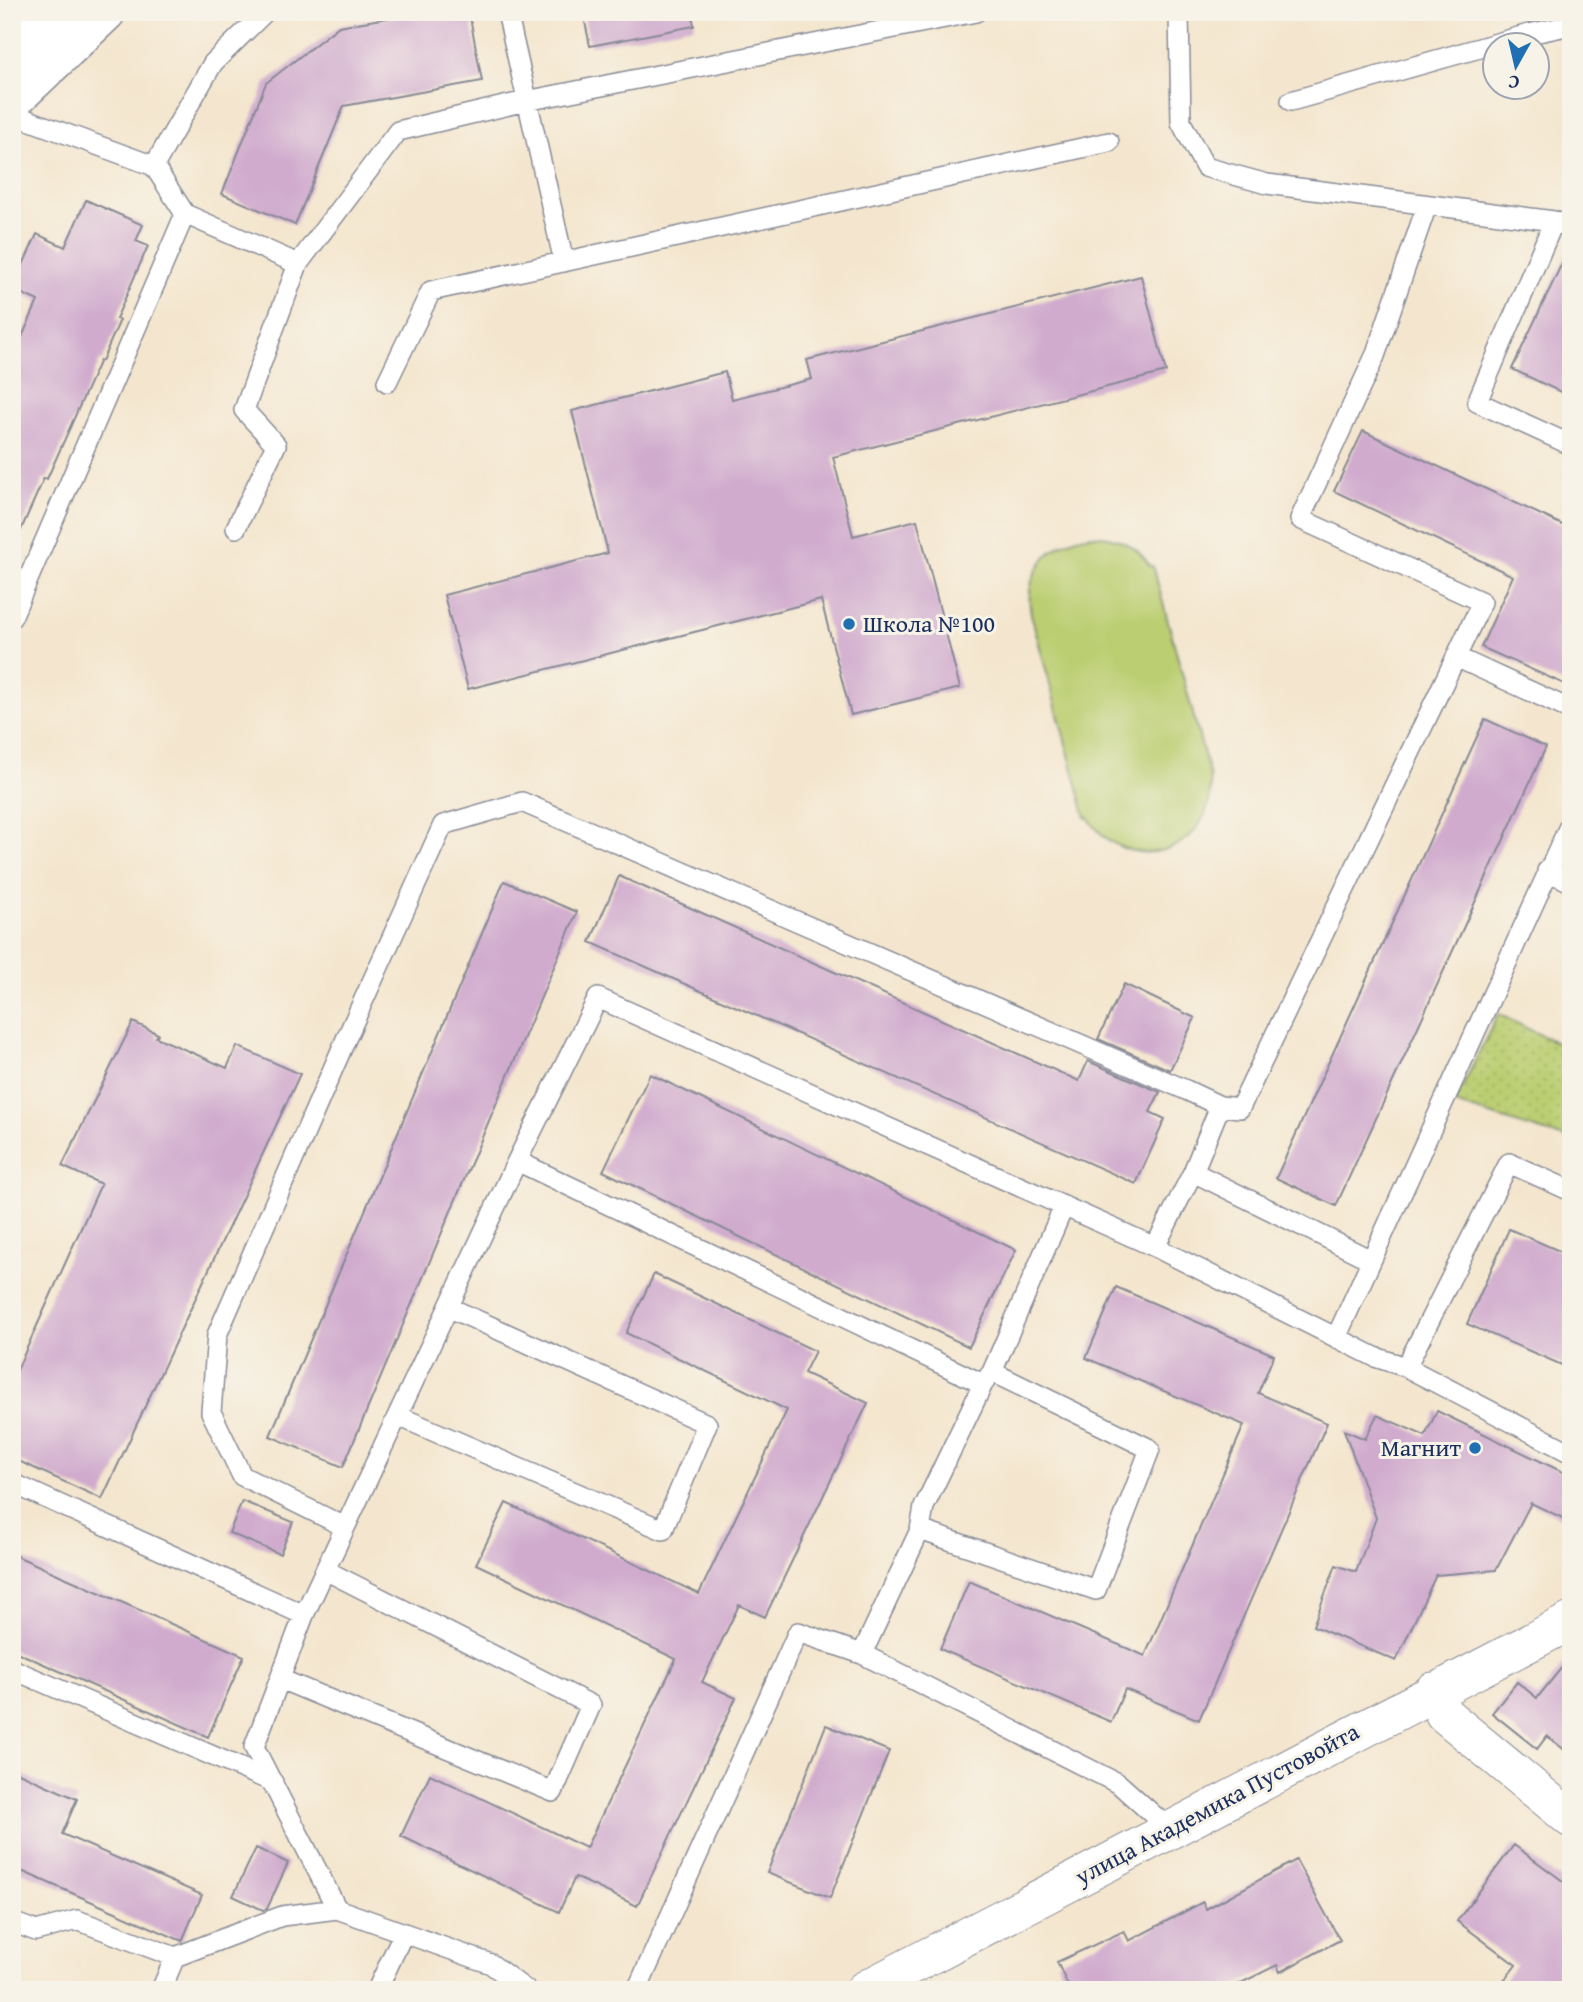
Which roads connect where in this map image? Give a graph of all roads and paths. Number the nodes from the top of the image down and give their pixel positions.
1 (56, 12) edge
2 (106, 12) edge
3 (265, 12) edge
4 (507, 12) edge
5 (976, 12) edge
6 (1179, 12) edge
7 (1571, 26) edge
8 (12, 53) edge
9 (12, 101) edge
10 (526, 101) junction
11 (1292, 102) dead end
12 (12, 114) edge
13 (1109, 142) dead end
14 (155, 166) junction
15 (1427, 205) junction
16 (185, 214) junction
17 (1563, 225) edge
18 (564, 262) junction
19 (298, 264) junction
20 (387, 382) dead end
21 (1571, 444) edge
22 (236, 528) dead end
23 (12, 617) edge
24 (1457, 657) junction
25 (1571, 710) edge
26 (1571, 822) edge
27 (1547, 871) junction
28 (1571, 882) edge
29 (1220, 1106) junction
30 (517, 1161) junction
31 (1193, 1172) junction
32 (1571, 1191) edge
33 (1064, 1206) junction
34 (1155, 1247) junction
35 (1371, 1260) junction
36 (450, 1308) junction
37 (1336, 1338) junction
38 (1406, 1367) junction
39 (988, 1378) junction
40 (398, 1416) junction
41 (1571, 1453) edge
42 (12, 1483) edge
43 (345, 1527) junction
44 (920, 1530) junction
45 (325, 1570) junction
46 (304, 1615) junction
47 (1571, 1621) edge
48 (862, 1654) junction
49 (12, 1669) edge
50 (280, 1679) junction
51 (1433, 1691) junction
52 (272, 1783) junction
53 (1571, 1819) edge
54 (1169, 1829) junction
55 (337, 1909) junction
56 (12, 1922) edge
57 (404, 1934) junction
58 (175, 1957) junction
59 (161, 1990) edge
60 (377, 1990) edge
61 (526, 1990) edge
62 (637, 1990) edge
63 (864, 1990) edge

1 - 8 main road
2 - 9 main road
3 - 14 lane
4 - 10 lane
5 - 10 lane
6 - 15 lane
7 - 11 lane
10 - 18 lane
10 - 19 lane
12 - 14 lane
13 - 18 lane
14 - 16 lane
15 - 17 lane
15 - 24 lane
16 - 19 lane
16 - 23 lane
17 - 21 lane
18 - 20 lane
19 - 22 lane
24 - 25 lane
24 - 29 lane
26 - 27 lane
27 - 28 lane
27 - 35 lane
29 - 31 lane
29 - 43 lane
30 - 33 lane
30 - 36 lane
30 - 39 lane
31 - 34 lane
31 - 35 lane
32 - 38 lane
33 - 34 lane
33 - 39 lane
34 - 37 lane
35 - 37 lane
36 - 40 lane
36 - 40 lane
37 - 38 lane
38 - 41 lane
39 - 44 lane
39 - 44 lane
40 - 43 lane
42 - 46 lane
43 - 45 lane
44 - 48 lane
45 - 46 lane
45 - 50 lane
46 - 50 lane
47 - 51 street, улица Академика Пустовойта
48 - 54 lane
48 - 62 lane
49 - 52 lane
50 - 52 lane
51 - 53 street
51 - 54 street, улица Академика Пустовойта
52 - 55 lane
54 - 63 street, улица Академика Пустовойта
55 - 57 lane
55 - 58 lane
56 - 58 lane
57 - 60 lane
57 - 61 lane
58 - 59 lane

